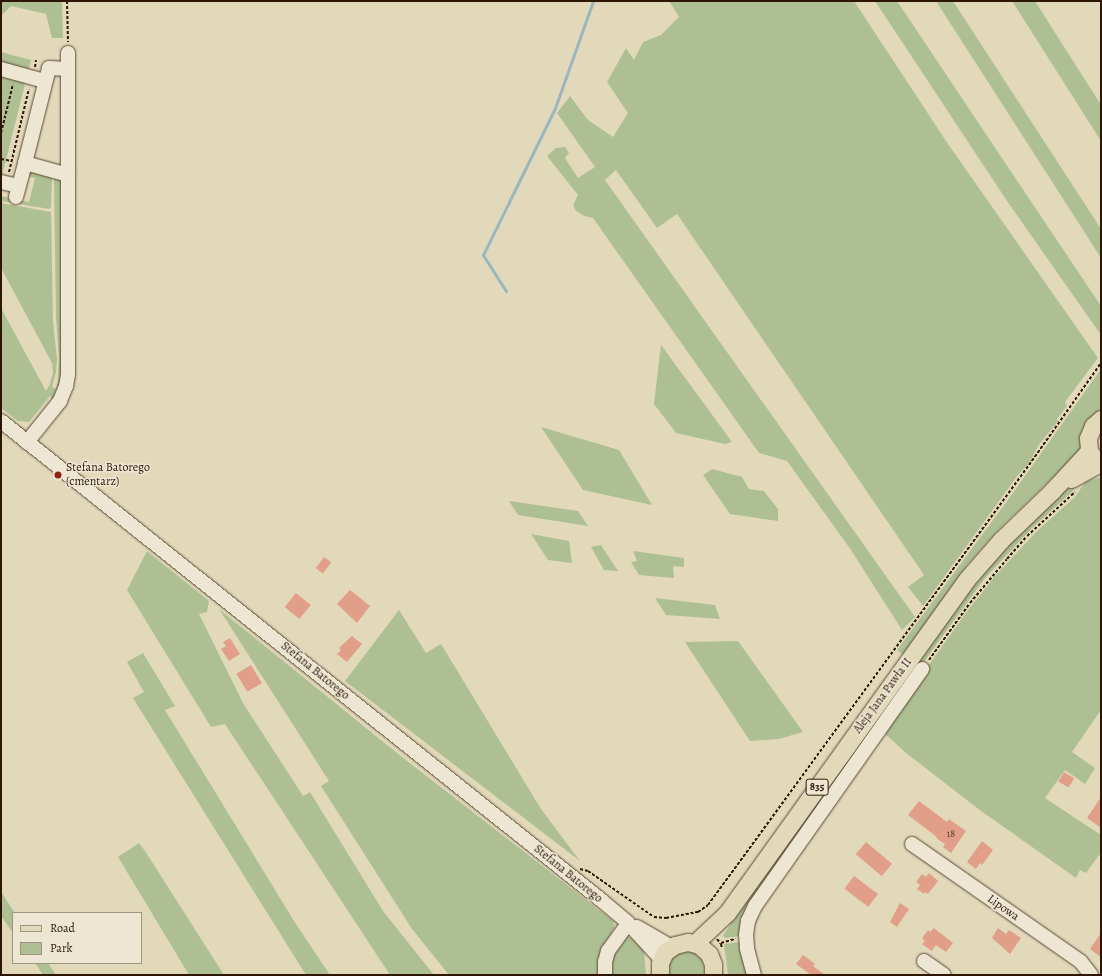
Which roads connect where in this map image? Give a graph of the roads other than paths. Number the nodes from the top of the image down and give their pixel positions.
1 (68, 53) road end
2 (68, 68) junction
3 (1, 69) edge
4 (39, 79) junction
5 (25, 163) junction
6 (68, 175) junction
7 (11, 187) edge
8 (1101, 419) edge
9 (1, 421) edge
10 (27, 442) junction
11 (1097, 459) edge
12 (922, 670) road end
13 (912, 844) dead end
14 (727, 913) junction
15 (628, 923) junction
16 (695, 943) junction
17 (715, 949) junction
18 (664, 960) edge
19 (924, 961) dead end
20 (605, 975) edge
21 (713, 975) edge
22 (754, 975) edge
23 (944, 975) edge
24 (1091, 975) edge

1 - 2 street
2 - 4 street
2 - 6 street
3 - 4 street
4 - 5 street
5 - 6 street
5 - 7 street
6 - 10 street
8 - 11 main road, 835
9 - 10 street, Stefana Batorego
10 - 15 street, Stefana Batorego
11 - 14 main road, Aleja Jana Pawła II / 835
12 - 22 street
13 - 24 street, Lipowa
14 - 16 main road, Aleja Jana Pawła II / 835
14 - 17 main road, Aleja Jana Pawła II / 835
15 - 18 street, Stefana Batorego
15 - 20 street
16 - 17 main road
16 - 18 main road
17 - 21 main road
19 - 23 street

